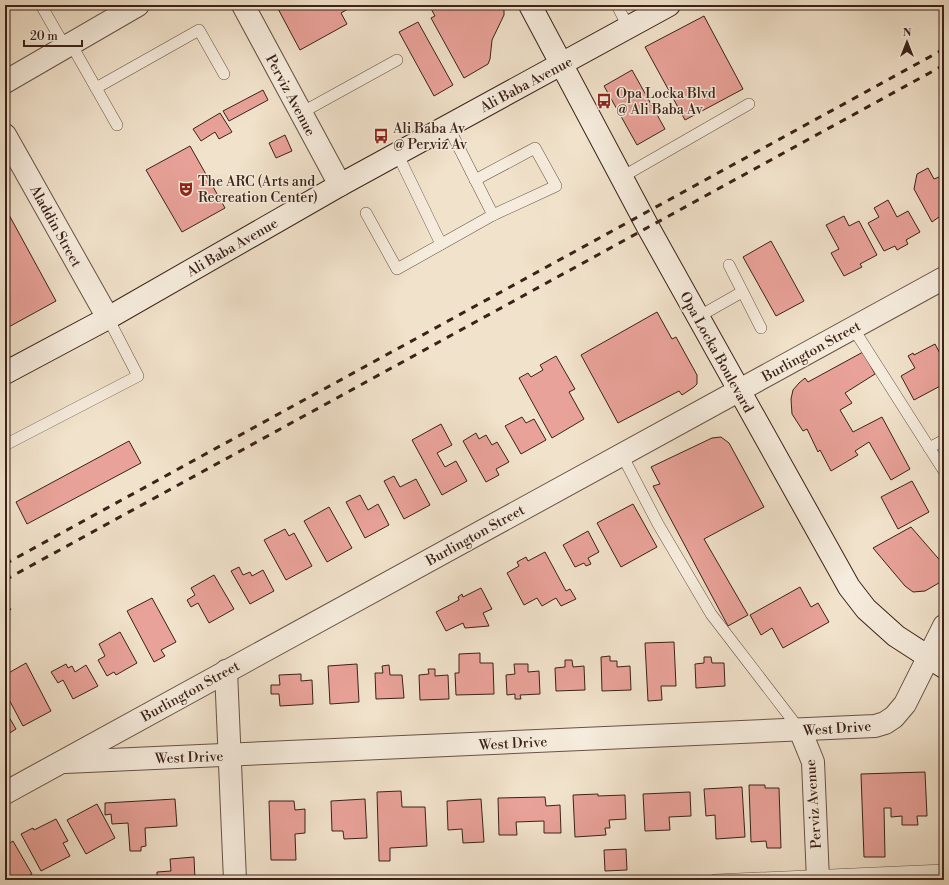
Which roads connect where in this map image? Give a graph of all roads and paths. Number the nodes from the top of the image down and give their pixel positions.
1 (41, 5) edge
2 (138, 5) edge
3 (243, 5) edge
4 (530, 5) edge
5 (617, 5) edge
6 (669, 5) edge
7 (628, 28) junction
8 (68, 45) junction
9 (398, 60) dead end
10 (562, 64) junction
11 (224, 74) dead end
12 (5, 82) edge
13 (96, 88) junction
14 (749, 104) dead end
15 (301, 113) junction
16 (117, 125) dead end
17 (448, 126) junction
18 (5, 135) edge
19 (398, 154) junction
20 (622, 177) junction
21 (475, 180) junction
22 (340, 185) junction
23 (366, 213) dead end
24 (493, 216) junction
25 (441, 244) junction
26 (728, 265) dead end
27 (944, 278) edge
28 (742, 292) junction
29 (698, 317) junction
30 (108, 318) junction
31 (761, 328) dead end
32 (853, 328) junction
33 (5, 373) edge
34 (739, 391) junction
35 (944, 440) edge
36 (5, 445) edge
37 (929, 448) junction
38 (622, 455) junction
39 (944, 471) edge
40 (5, 600) edge
41 (5, 612) edge
42 (944, 626) edge
43 (936, 662) edge
44 (226, 671) junction
45 (800, 730) junction
46 (229, 755) junction
47 (60, 762) junction
48 (5, 793) edge
49 (944, 870) edge
50 (818, 878) edge
51 (235, 880) edge
52 (715, 880) edge

1 - 8 lane
2 - 8 street
3 - 15 street, Perviz Avenue
4 - 10 street, Opa Locka Boulevard
5 - 7 lane
6 - 7 street, Ali Baba Avenue
7 - 10 street, Ali Baba Avenue
8 - 12 street
8 - 13 lane
9 - 15 lane
10 - 17 street, Ali Baba Avenue
10 - 20 street, Opa Locka Boulevard
11 - 13 lane
13 - 16 lane
14 - 20 lane
15 - 22 street, Perviz Avenue
17 - 19 street, Ali Baba Avenue
17 - 21 lane
18 - 30 street, Aladdin Street
19 - 22 street, Ali Baba Avenue
19 - 25 lane
20 - 29 street, Opa Locka Boulevard
21 - 24 lane
21 - 24 lane
22 - 30 street, Ali Baba Avenue
23 - 25 lane
24 - 25 lane
26 - 28 lane
27 - 32 street, Burlington Street
28 - 29 lane
28 - 31 lane
29 - 34 street, Opa Locka Boulevard
30 - 33 street, Ali Baba Avenue
30 - 36 lane
32 - 34 street, Burlington Street
32 - 37 lane
34 - 38 street, Burlington Street
34 - 43 street, Opa Locka Boulevard
35 - 37 lane
37 - 39 lane
38 - 44 street, Burlington Street
38 - 45 lane
40 - 41 path
42 - 43 street, West Drive
43 - 45 street, West Drive
44 - 46 street
44 - 47 street, Burlington Street
45 - 46 street, West Drive
45 - 50 street, Perviz Avenue
46 - 47 street, West Drive
46 - 51 street
47 - 48 street, Burlington Street
49 - 50 lane
50 - 52 lane

